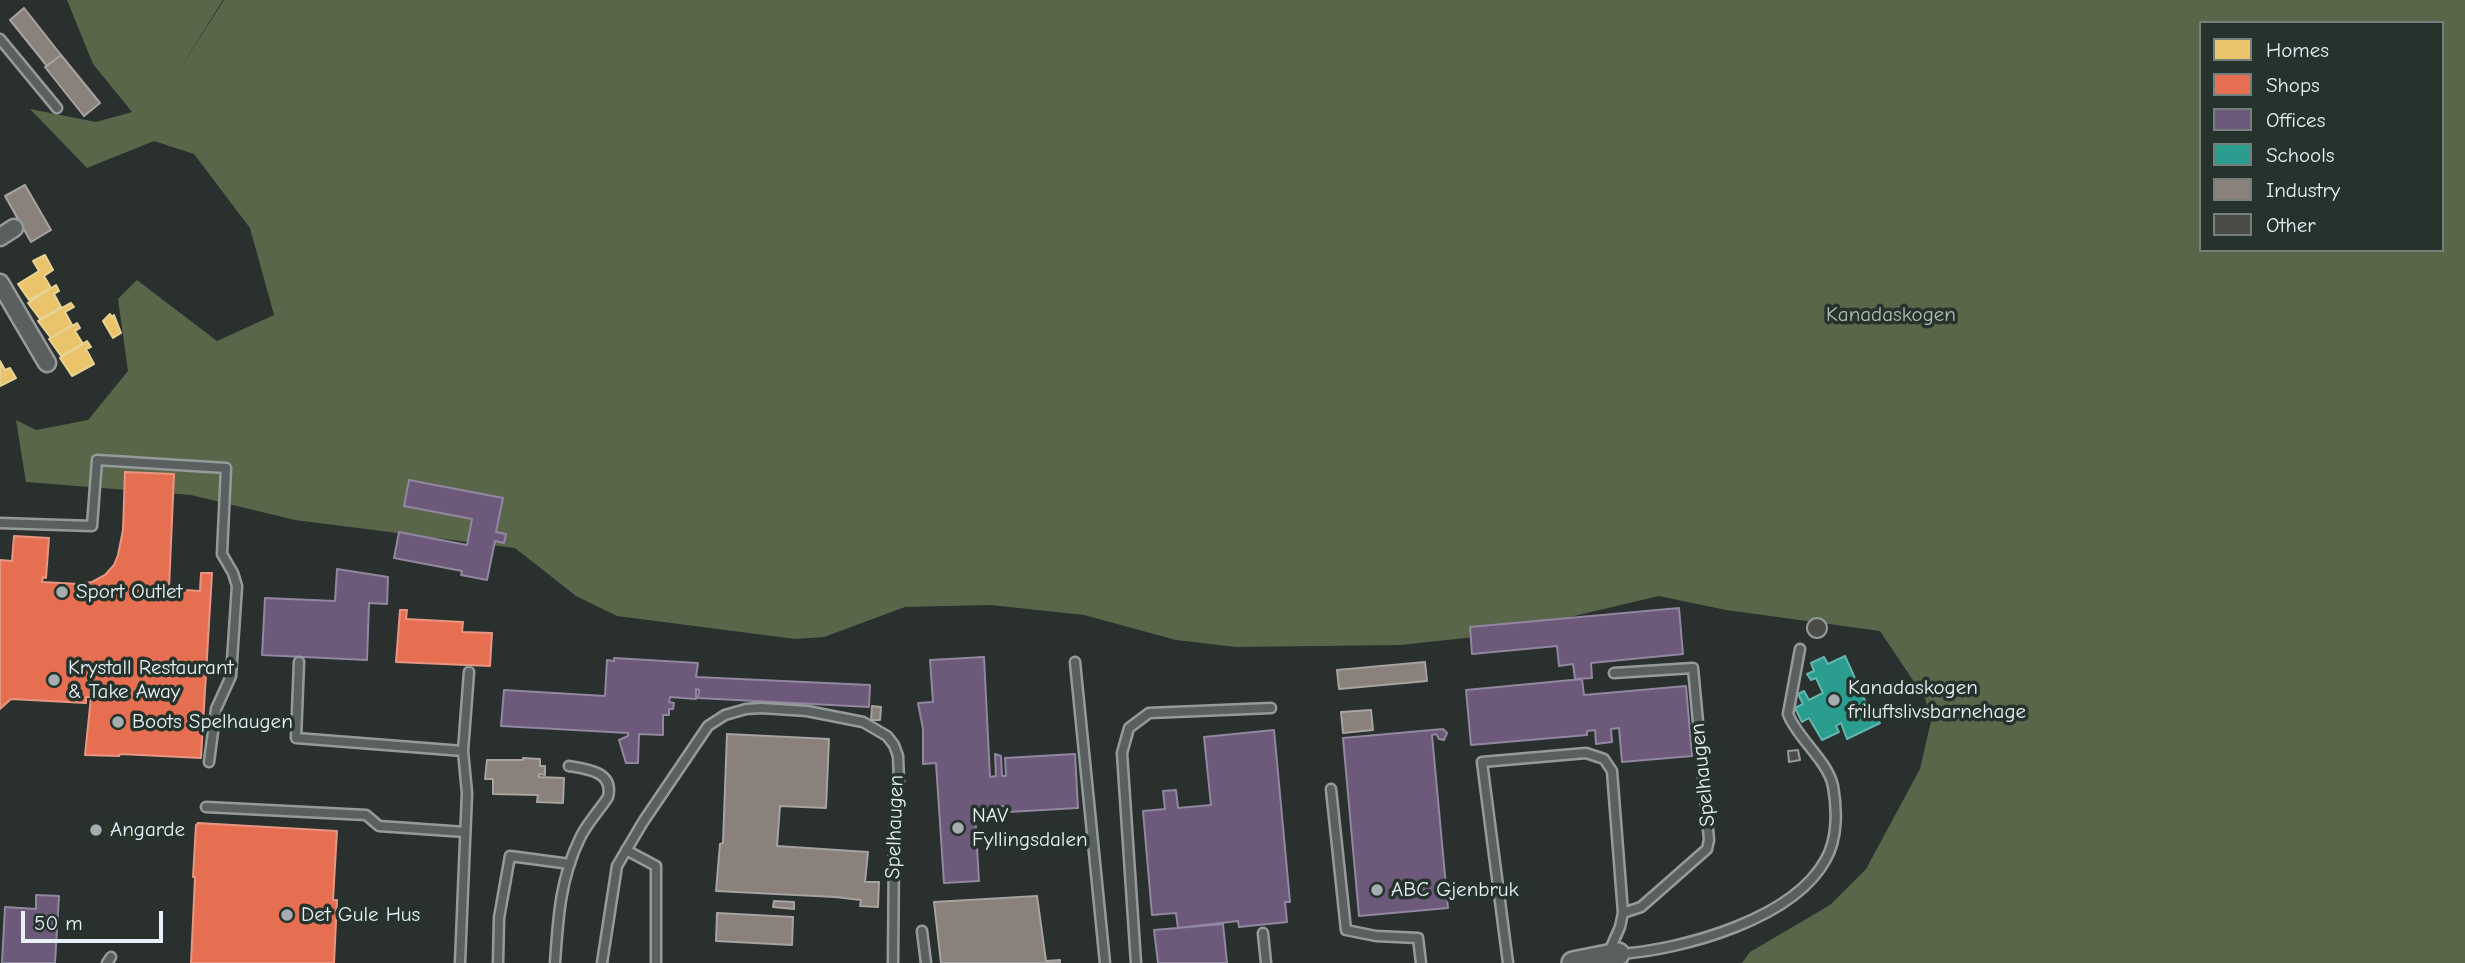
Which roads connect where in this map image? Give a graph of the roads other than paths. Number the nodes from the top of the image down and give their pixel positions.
1 (0, 39) edge
2 (57, 107) dead end
3 (15, 228) dead end
4 (0, 237) edge
5 (0, 283) edge
6 (47, 363) dead end
7 (0, 524) edge
8 (1800, 649) dead end
9 (299, 662) dead end
10 (1075, 662) dead end
11 (469, 672) dead end
12 (1614, 673) dead end
13 (1271, 708) dead end
14 (463, 751) junction
15 (209, 762) dead end
16 (569, 766) dead end
17 (1331, 789) dead end
18 (206, 807) dead end
19 (465, 832) junction
20 (626, 850) junction
21 (570, 864) junction
22 (1623, 913) junction
23 (922, 931) dead end
24 (1263, 933) dead end
25 (1612, 955) junction
26 (460, 963) edge
27 (499, 963) edge
28 (555, 963) edge
29 (602, 963) edge
30 (656, 963) edge
31 (893, 963) edge
32 (926, 963) edge
33 (1105, 963) edge
34 (1136, 963) edge
35 (1266, 963) edge
36 (1421, 963) edge
37 (1508, 963) edge
38 (1573, 963) edge

1 - 2 lane
3 - 4 street
5 - 6 street
7 - 15 lane
8 - 25 lane
9 - 14 lane
10 - 33 lane
11 - 14 lane
12 - 22 lane, Spelhaugen
13 - 34 lane
14 - 19 lane
16 - 21 lane
17 - 36 lane
18 - 19 lane
19 - 26 lane
20 - 29 lane, Spelhaugen
20 - 30 lane
20 - 31 lane, Spelhaugen
21 - 27 lane
21 - 28 lane
22 - 25 lane
22 - 37 lane
23 - 32 lane
24 - 35 lane
25 - 38 street

